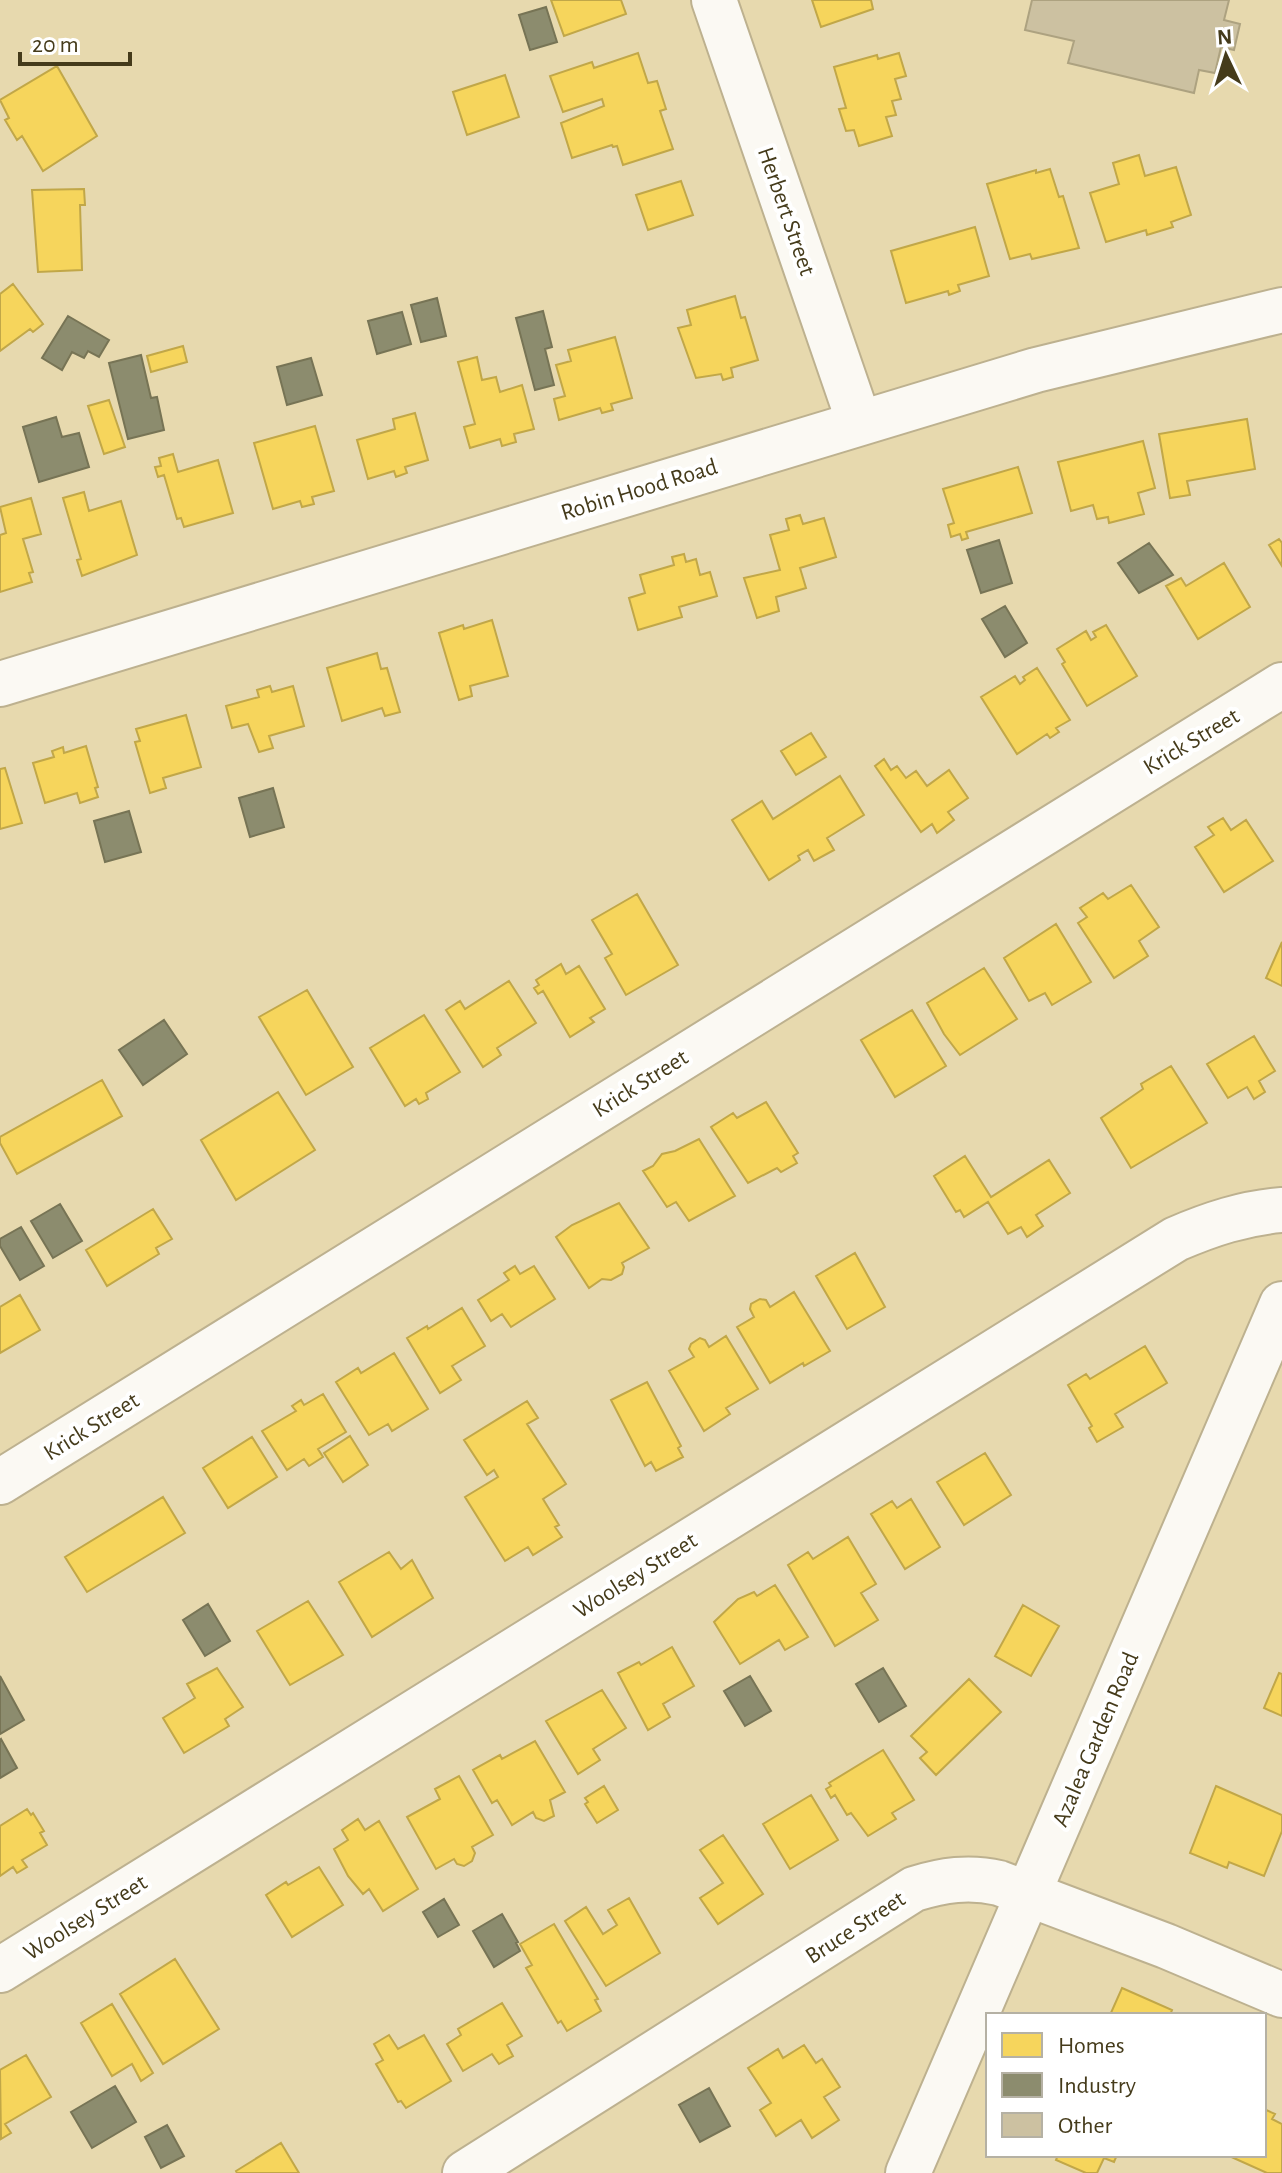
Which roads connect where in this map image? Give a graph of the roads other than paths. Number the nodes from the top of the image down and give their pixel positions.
1 (714, 0) edge
2 (1282, 310) edge
3 (859, 422) junction
4 (0, 684) edge
5 (1282, 685) edge
6 (1282, 1210) edge
7 (1282, 1304) edge
8 (0, 1482) edge
9 (1029, 1894) junction
10 (0, 1970) edge
11 (1282, 1995) edge
12 (465, 2173) edge
13 (908, 2173) edge

1 - 3 street, Herbert Street
2 - 3 street, Robin Hood Road
3 - 4 street, Robin Hood Road
5 - 8 street, Krick Street
6 - 10 street, Woolsey Street
7 - 9 street, Azalea Garden Road
9 - 11 street, Bruce Street
9 - 12 street, Bruce Street
9 - 13 street, Azalea Garden Road

